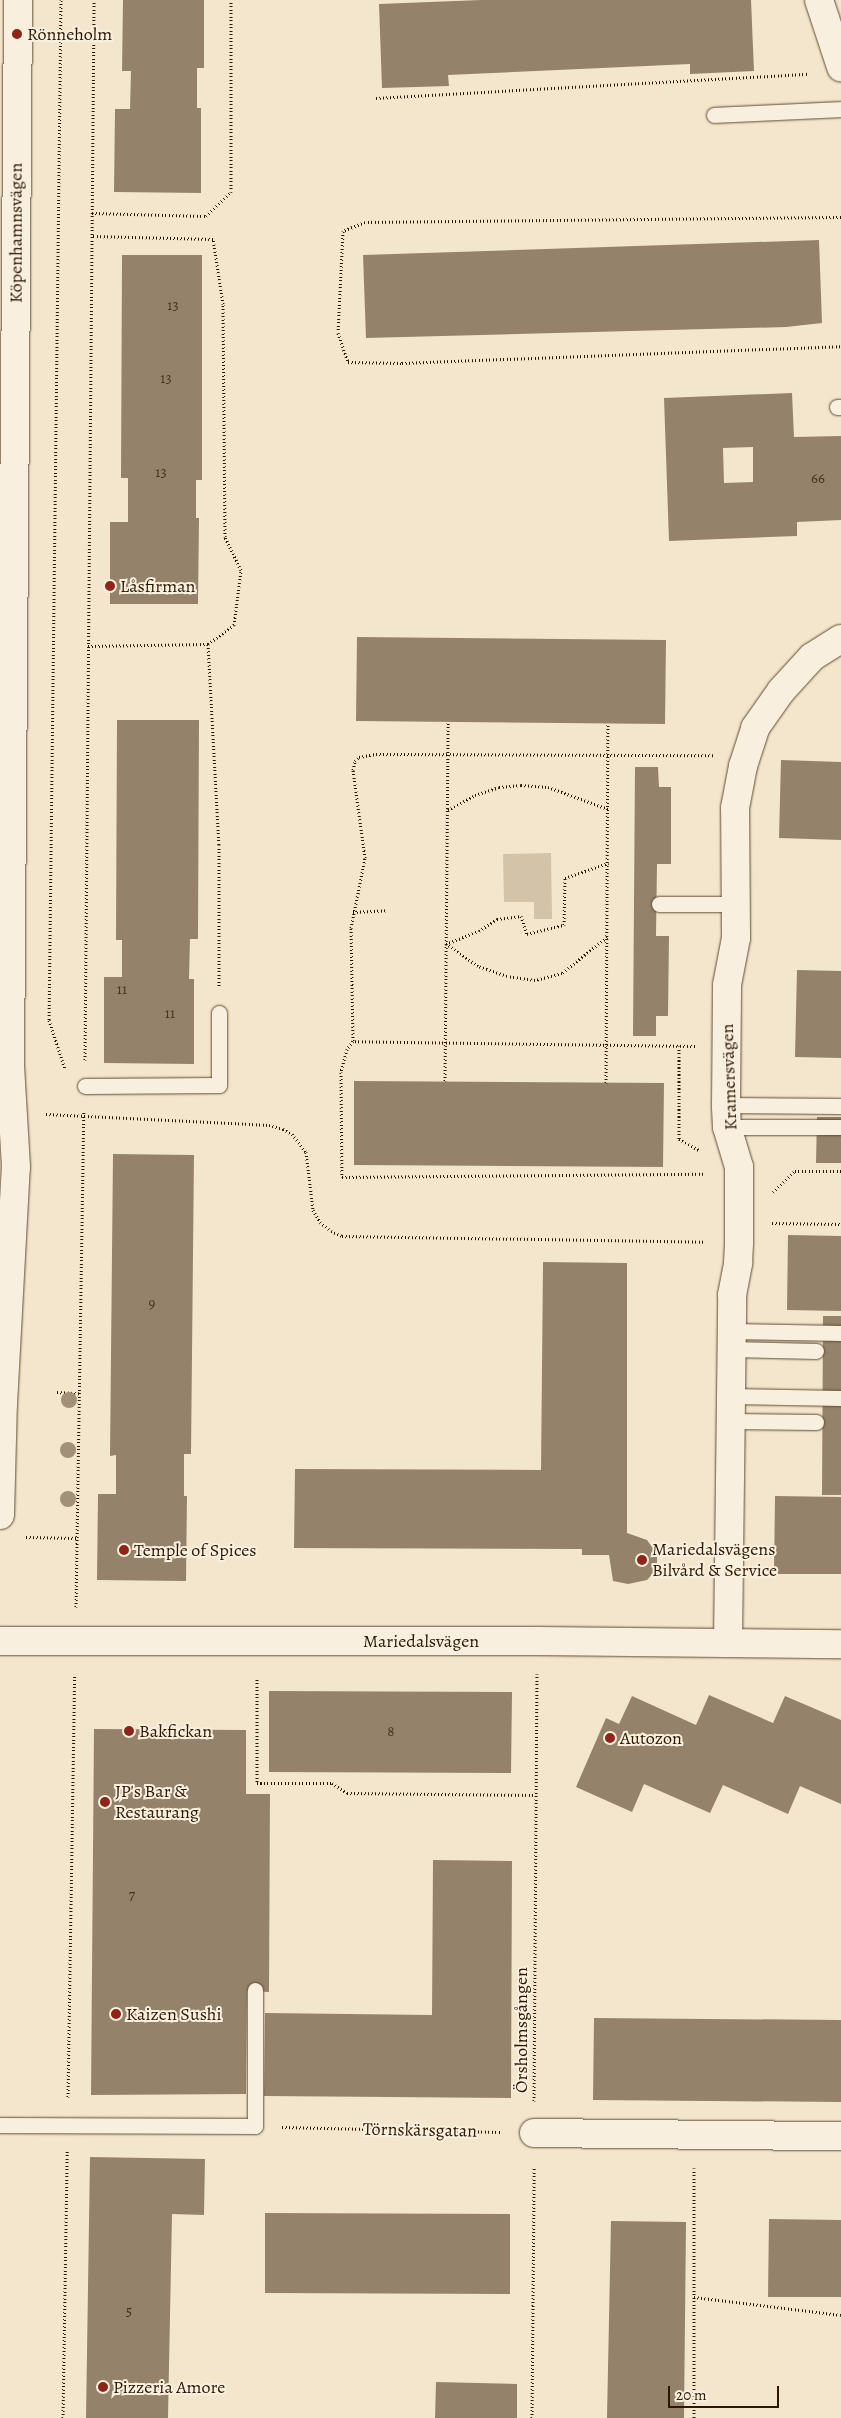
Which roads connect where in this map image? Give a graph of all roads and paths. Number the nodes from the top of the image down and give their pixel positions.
1 (18, 0) edge
2 (61, 0) edge
3 (94, 0) edge
4 (231, 0) edge
5 (819, 0) edge
6 (841, 67) edge
7 (810, 74) dead end
8 (376, 98) dead end
9 (841, 108) edge
10 (714, 115) dead end
11 (92, 213) junction
12 (841, 217) edge
13 (92, 236) junction
14 (841, 346) edge
15 (841, 639) edge
16 (208, 644) junction
17 (88, 646) junction
18 (448, 722) dead end
19 (608, 723) dead end
20 (448, 755) junction
21 (608, 755) junction
22 (716, 755) dead end
23 (608, 809) junction
24 (447, 810) junction
25 (608, 863) junction
26 (659, 904) dead end
27 (736, 904) junction
28 (388, 910) dead end
29 (353, 912) junction
30 (607, 937) junction
31 (446, 944) junction
32 (219, 1013) joint
33 (353, 1041) junction
34 (445, 1043) junction
35 (606, 1045) junction
36 (679, 1046) junction
37 (688, 1046) dead end
38 (65, 1070) dead end
39 (445, 1081) dead end
40 (606, 1083) dead end
41 (85, 1086) junction
42 (841, 1106) edge
43 (81, 1109) dead end
44 (84, 1116) junction
45 (726, 1116) junction
46 (841, 1128) edge
47 (706, 1154) dead end
48 (841, 1171) edge
49 (706, 1174) dead end
50 (738, 1224) junction
51 (841, 1224) edge
52 (841, 1333) edge
53 (731, 1340) junction
54 (816, 1352) dead end
55 (57, 1392) dead end
56 (79, 1393) junction
57 (841, 1398) edge
58 (730, 1409) junction
59 (816, 1422) dead end
60 (0, 1515) edge
61 (18, 1537) dead end
62 (77, 1538) junction
63 (77, 1585) dead end
64 (0, 1641) edge
65 (537, 1641) junction
66 (728, 1643) junction
67 (841, 1644) edge
68 (256, 1678) dead end
69 (75, 1681) dead end
70 (536, 1795) junction
71 (256, 1990) dead end
72 (0, 2125) edge
73 (68, 2126) junction
74 (255, 2126) junction
75 (534, 2133) junction
76 (694, 2135) junction
77 (841, 2136) edge
78 (694, 2297) junction
79 (841, 2315) edge
80 (64, 2418) edge
81 (532, 2418) edge
82 (694, 2418) edge

1 - 60 street, Köpenhamnsvägen
2 - 38 path
3 - 11 path
4 - 11 path
5 - 6 street
7 - 8 path
9 - 10 lane
11 - 13 path
12 - 14 path
13 - 16 path
13 - 17 path
15 - 27 street, Kramersvägen
16 - 17 path
16 - 32 path
17 - 41 path
18 - 20 path
19 - 21 path
20 - 21 path
20 - 24 path
20 - 29 path
21 - 22 path
21 - 23 path
23 - 24 path
23 - 25 path
24 - 31 path
25 - 30 path
25 - 31 path
26 - 27 lane
27 - 45 street, Kramersvägen
28 - 29 path
29 - 33 path
30 - 31 path
30 - 35 path
31 - 34 path
32 - 41 lane
33 - 34 path
33 - 49 path
34 - 35 path
34 - 39 path
35 - 36 path
35 - 40 path
36 - 37 path
36 - 47 path
41 - 44 path
42 - 45 lane
43 - 44 path
44 - 50 path
44 - 56 path
45 - 46 lane
45 - 50 street, Kramersvägen
48 - 50 path
50 - 51 path
50 - 53 street, Kramersvägen
52 - 53 lane
53 - 54 lane
53 - 58 street, Kramersvägen
55 - 56 path
56 - 62 path
57 - 58 lane
58 - 59 lane
58 - 66 street, Kramersvägen
61 - 62 path
62 - 63 path
64 - 65 street, Mariedalsvägen
65 - 66 street, Mariedalsvägen
65 - 70 path, Örsholmsgången
66 - 67 street, Mariedalsvägen
68 - 70 path
69 - 73 path
70 - 75 path, Örsholmsgången
71 - 74 lane
72 - 73 lane
73 - 74 lane
73 - 80 path
74 - 75 path, Törnskärsgatan
75 - 76 street
75 - 81 path, Örsholmsgången
76 - 77 street
76 - 78 path
78 - 79 path
78 - 82 path

